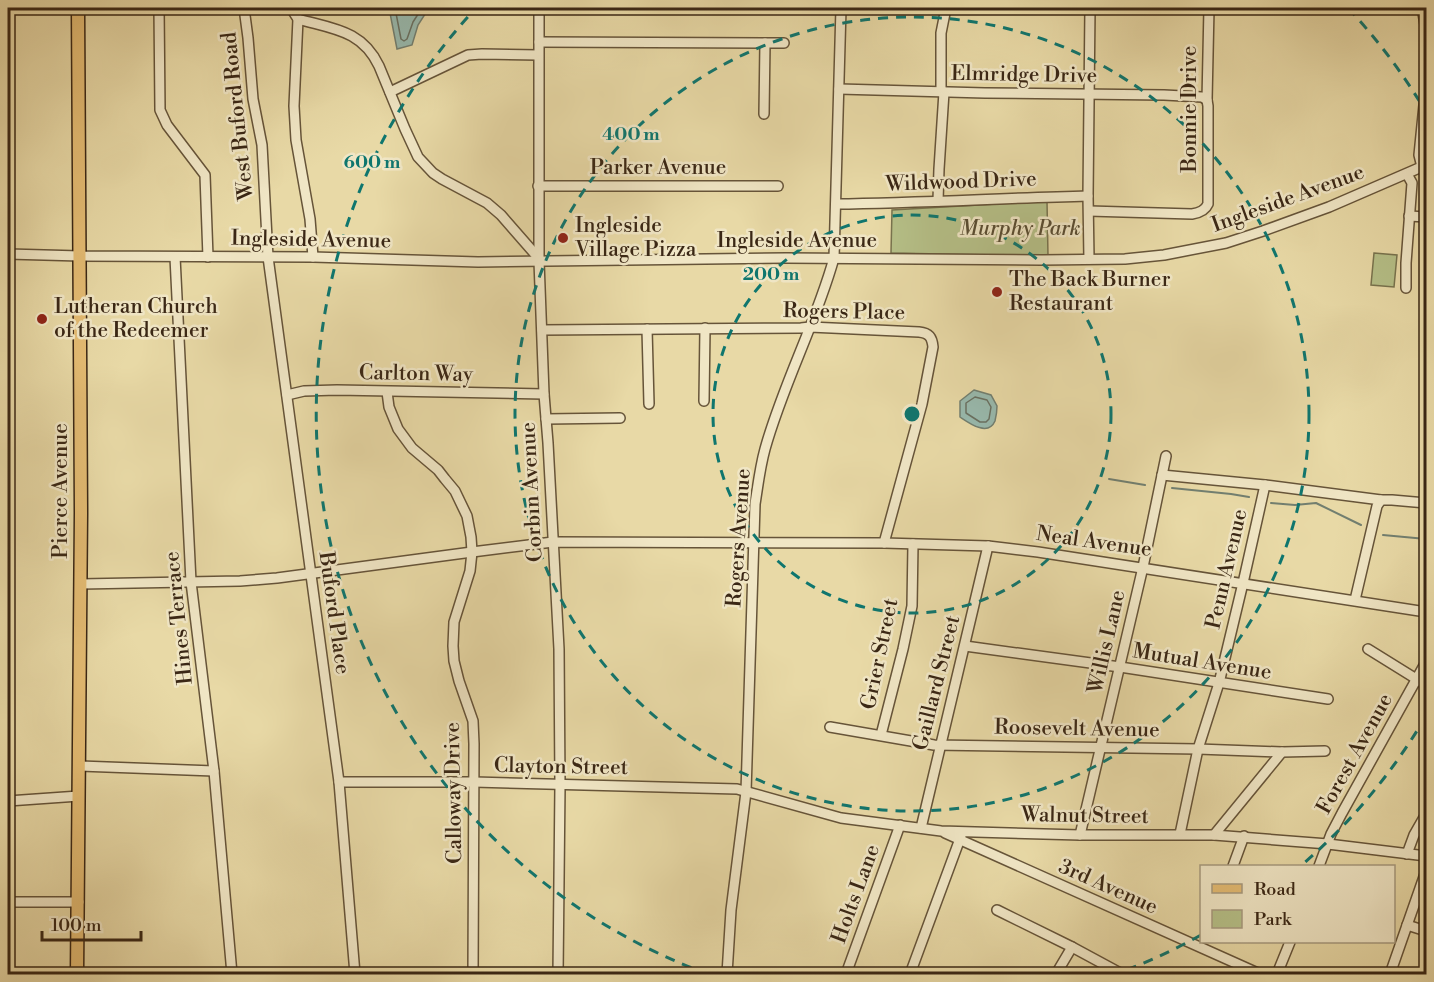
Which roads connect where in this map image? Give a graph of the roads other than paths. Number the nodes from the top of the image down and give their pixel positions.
1 (78, 8) edge
2 (159, 8) edge
3 (244, 8) edge
4 (291, 8) edge
5 (539, 8) edge
6 (841, 8) edge
7 (946, 8) edge
8 (1090, 8) edge
9 (1209, 8) edge
10 (1422, 8) edge
11 (298, 19) junction
12 (1426, 30) edge
13 (539, 42) junction
14 (765, 43) junction
15 (784, 43) dead end
16 (538, 55) junction
17 (1426, 85) edge
18 (839, 89) junction
19 (390, 92) junction
20 (942, 92) junction
21 (1090, 95) junction
22 (1206, 100) junction
23 (764, 114) dead end
24 (1424, 166) edge
25 (1407, 174) junction
26 (538, 186) junction
27 (778, 186) dead end
28 (1088, 196) junction
29 (938, 201) junction
30 (836, 204) junction
31 (1089, 211) junction
32 (1409, 216) junction
33 (1426, 217) edge
34 (8, 254) edge
35 (80, 256) junction
36 (208, 256) junction
37 (175, 257) junction
38 (268, 257) junction
39 (313, 257) junction
40 (834, 258) junction
41 (1089, 259) junction
42 (539, 261) junction
43 (1406, 288) dead end
44 (810, 327) junction
45 (705, 328) junction
46 (647, 329) junction
47 (542, 330) junction
48 (387, 392) junction
49 (544, 393) junction
50 (287, 395) junction
51 (704, 401) dead end
52 (649, 404) dead end
53 (620, 418) dead end
54 (546, 419) junction
55 (1166, 456) dead end
56 (1162, 474) junction
57 (1264, 485) junction
58 (1381, 500) junction
59 (1426, 503) edge
60 (553, 542) junction
61 (754, 543) junction
62 (884, 543) junction
63 (913, 544) junction
64 (988, 546) junction
65 (472, 552) junction
66 (1143, 567) junction
67 (311, 574) junction
68 (191, 582) junction
69 (1243, 583) junction
70 (81, 584) junction
71 (1355, 600) junction
72 (1426, 612) edge
73 (965, 645) junction
74 (1368, 649) dead end
75 (1426, 662) edge
76 (1120, 667) junction
77 (1417, 680) junction
78 (1219, 683) junction
79 (1426, 685) edge
80 (1328, 699) dead end
81 (830, 727) dead end
82 (881, 735) junction
83 (940, 745) junction
84 (1100, 747) junction
85 (1198, 749) junction
86 (1324, 751) dead end
87 (1282, 752) junction
88 (80, 766) junction
89 (214, 771) junction
90 (339, 782) junction
91 (474, 782) junction
92 (560, 785) junction
93 (746, 792) junction
94 (79, 796) junction
95 (8, 801) edge
96 (1426, 814) edge
97 (900, 825) junction
98 (921, 828) junction
99 (1180, 834) junction
100 (961, 835) junction
101 (1080, 835) junction
102 (1214, 835) junction
103 (1244, 836) junction
104 (1328, 844) junction
105 (1407, 854) junction
106 (1426, 856) edge
107 (1234, 865) edge
108 (1320, 865) edge
109 (1426, 871) edge
110 (8, 902) edge
111 (79, 902) junction
112 (997, 910) dead end
113 (1407, 925) junction
114 (1426, 931) edge
115 (1290, 943) edge
116 (1204, 946) edge
117 (1072, 947) junction
118 (77, 975) edge
119 (232, 975) edge
120 (355, 975) edge
121 (473, 975) edge
122 (558, 975) edge
123 (727, 975) edge
124 (846, 975) edge
125 (910, 975) edge
126 (1056, 975) edge
127 (1122, 975) edge
128 (1260, 975) edge
129 (1277, 975) edge
130 (1390, 975) edge

1 - 35 main road, Pierce Avenue
2 - 36 street
3 - 38 street, West Buford Road
4 - 11 street
5 - 13 street, Corbin Avenue
6 - 18 street, Rogers Avenue
7 - 20 street
8 - 21 street
9 - 22 street, Bonnie Drive
10 - 12 street
11 - 19 street
11 - 39 street
13 - 14 street
13 - 16 street, Corbin Avenue
14 - 15 street
14 - 23 street
16 - 19 street
16 - 26 street, Corbin Avenue
17 - 24 street
18 - 20 street, Elmridge Drive
18 - 30 street, Rogers Avenue
19 - 42 street
20 - 21 street, Elmridge Drive
20 - 29 street
21 - 22 street, Elmridge Drive
21 - 28 street
22 - 31 street, Bonnie Drive
24 - 25 street, Ingleside Avenue
25 - 32 street
25 - 41 street, Ingleside Avenue
26 - 27 street, Parker Avenue
26 - 42 street, Corbin Avenue
28 - 29 street, Wildwood Drive
28 - 31 street
29 - 30 street, Wildwood Drive
30 - 40 street, Rogers Avenue
31 - 41 street
32 - 33 street
32 - 43 street
34 - 35 street, Ingleside Avenue
35 - 37 street, Ingleside Avenue
35 - 70 main road, Pierce Avenue
36 - 37 street, Ingleside Avenue
36 - 38 street, Ingleside Avenue
37 - 68 street, Hines Terrace
38 - 39 street, Ingleside Avenue
38 - 50 street, Buford Place
39 - 42 street, Ingleside Avenue
40 - 41 street, Ingleside Avenue
40 - 42 street, Ingleside Avenue
40 - 44 street, Rogers Avenue
42 - 47 street, Corbin Avenue
44 - 45 street, Rogers Place
44 - 61 street, Rogers Avenue
44 - 62 street, Rogers Place
45 - 46 street, Rogers Place
45 - 51 street
46 - 47 street, Rogers Place
46 - 52 street
47 - 49 street, Corbin Avenue
48 - 49 street, Carlton Way
48 - 50 street, Carlton Way
48 - 65 street, Calloway Drive
49 - 54 street, Corbin Avenue
50 - 67 street, Buford Place
53 - 54 street
54 - 60 street, Corbin Avenue
55 - 56 street, Willis Lane
56 - 57 street
56 - 66 street, Willis Lane
57 - 58 street
57 - 69 street, Penn Avenue
58 - 59 street
58 - 71 street
60 - 61 street, Neal Avenue
60 - 65 street, Neal Avenue
60 - 92 street, Corbin Avenue
61 - 62 street, Neal Avenue
61 - 93 street, Rogers Avenue
62 - 63 street, Neal Avenue
63 - 64 street, Neal Avenue
63 - 82 street, Grier Street
64 - 66 street, Neal Avenue
64 - 73 street, Gaillard Street
65 - 67 street, Neal Avenue
65 - 91 street, Calloway Drive
66 - 69 street, Neal Avenue
66 - 76 street, Willis Lane
67 - 68 street, Neal Avenue
67 - 90 street, Buford Place
68 - 70 street, Neal Avenue
68 - 89 street, Hines Terrace
69 - 71 street, Neal Avenue
69 - 78 street, Penn Avenue
70 - 88 main road, Pierce Avenue
71 - 72 street, Neal Avenue
73 - 76 street, Mutual Avenue
73 - 83 street, Gaillard Street
74 - 77 street
75 - 77 street, Forest Avenue
76 - 78 street, Mutual Avenue
76 - 84 street, Willis Lane
77 - 79 street
77 - 104 street, Forest Avenue
78 - 80 street, Mutual Avenue
78 - 85 street, Penn Avenue
81 - 82 street, Roosevelt Avenue
82 - 83 street, Roosevelt Avenue
83 - 84 street, Roosevelt Avenue
83 - 98 street, Gaillard Street
84 - 85 street, Roosevelt Avenue
84 - 101 street, Willis Lane
85 - 87 street, Roosevelt Avenue
85 - 99 street, Penn Avenue
86 - 87 street, Roosevelt Avenue
87 - 102 street
88 - 89 street
88 - 94 main road, Pierce Avenue
89 - 119 street, Hines Terrace
90 - 91 street, Clayton Street
90 - 120 street, Buford Place
91 - 92 street, Clayton Street
91 - 121 street, Calloway Drive
92 - 93 street, Clayton Street
92 - 122 street, Corbin Avenue
93 - 97 street
93 - 123 street, Rogers Avenue
94 - 95 street
94 - 111 main road, Pierce Avenue
96 - 105 street
97 - 98 street
97 - 124 street, Holts Lane
98 - 100 street, 3rd Avenue
99 - 101 street, Walnut Street
99 - 102 street, Walnut Street
100 - 101 street, Walnut Street
100 - 116 street, 3rd Avenue
100 - 125 street
102 - 103 street, Walnut Street
103 - 104 street, Walnut Street
103 - 107 street
104 - 105 street, Walnut Street
104 - 108 street, Forest Avenue
105 - 106 street, Walnut Street
109 - 113 street
110 - 111 street
111 - 118 main road, Pierce Avenue
112 - 117 street
113 - 114 street
113 - 130 street
115 - 129 street
116 - 128 street, 3rd Avenue
117 - 126 street
117 - 127 street

